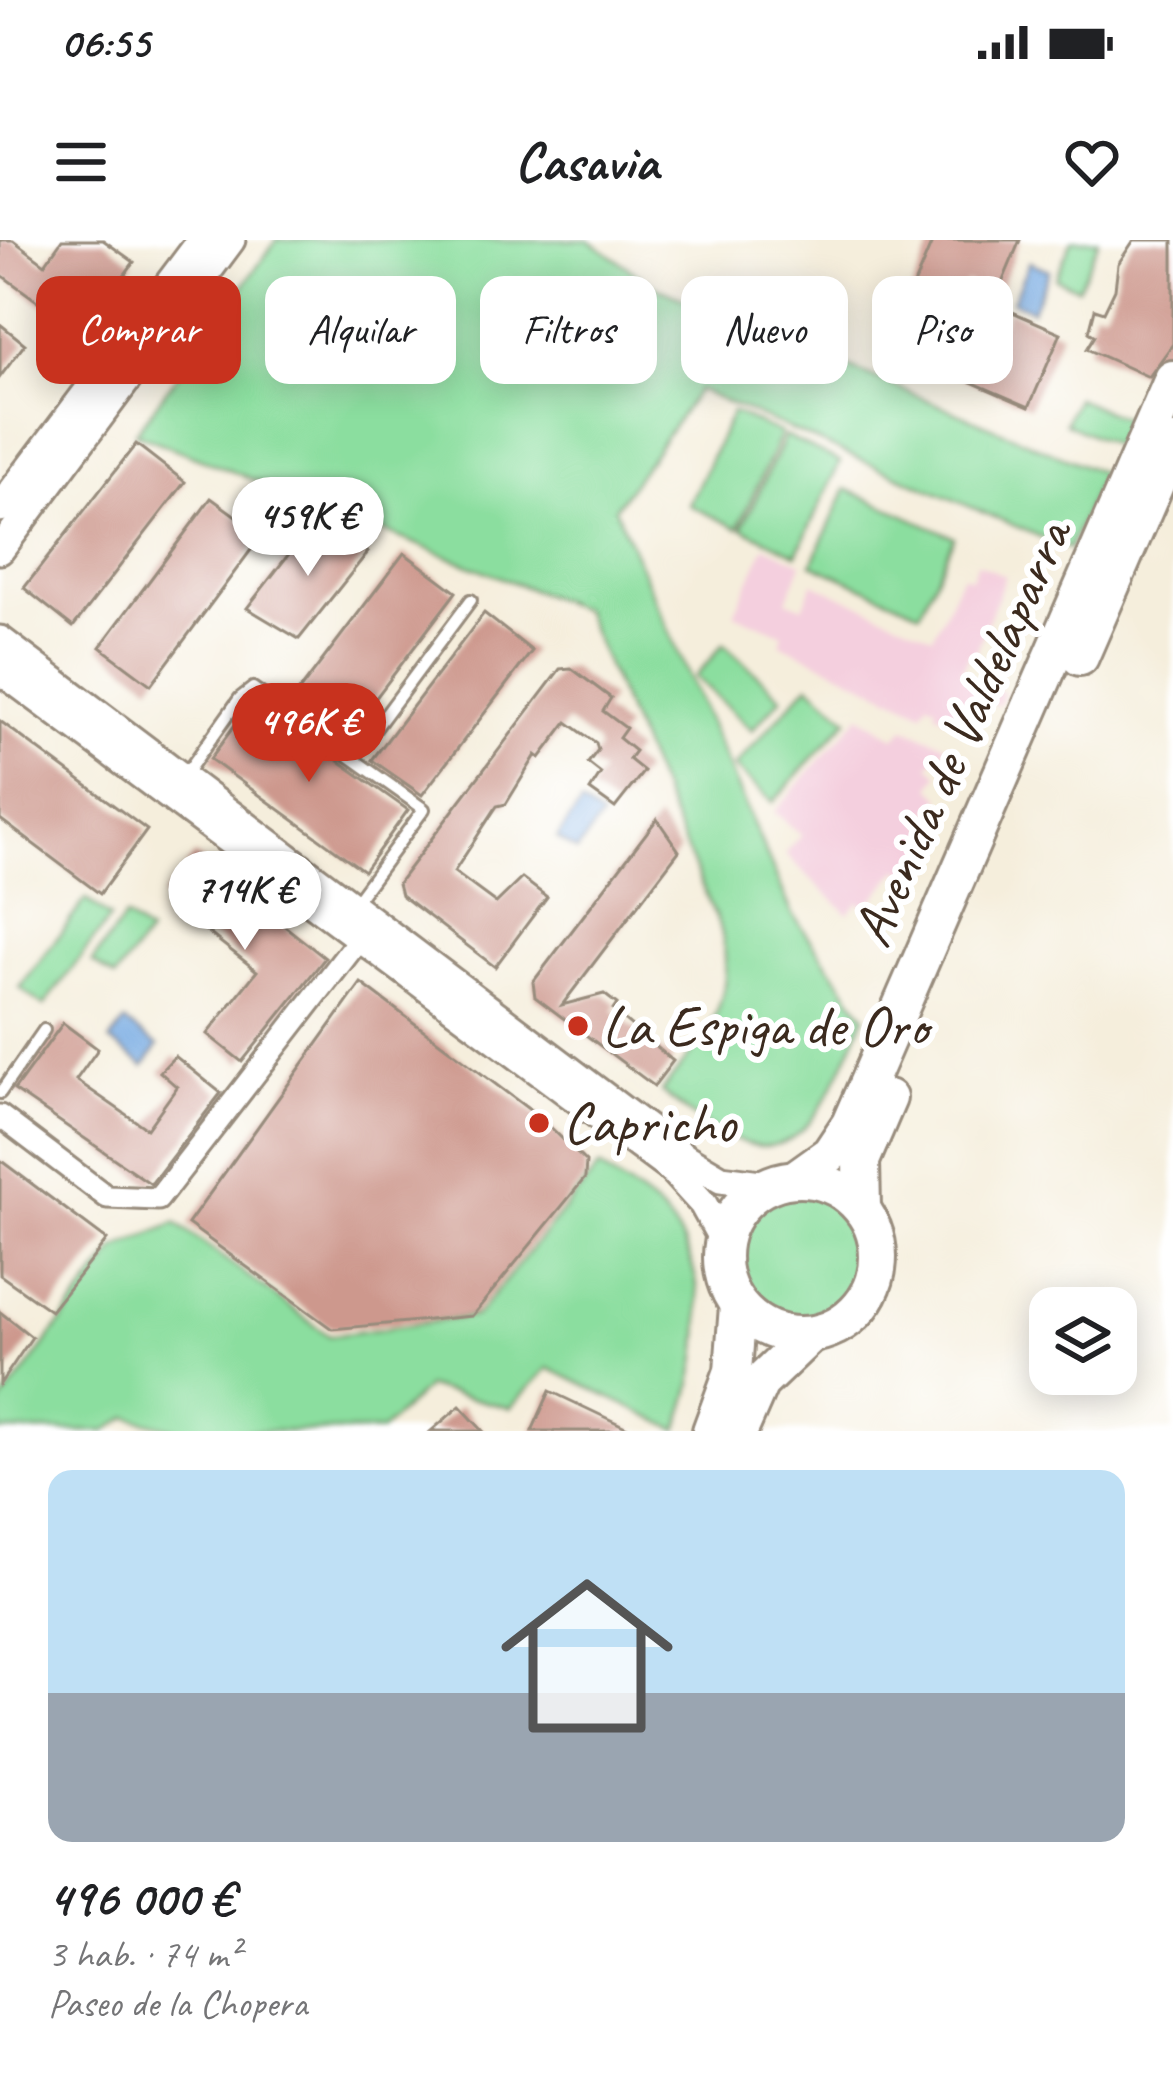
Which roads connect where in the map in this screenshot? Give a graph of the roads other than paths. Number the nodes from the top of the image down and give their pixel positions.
1 (208, 244) edge
2 (1173, 379) edge
3 (1173, 443) edge
4 (0, 508) edge
5 (0, 550) edge
6 (471, 600) dead end
7 (0, 640) edge
8 (0, 670) edge
9 (355, 756) junction
10 (184, 777) junction
11 (353, 905) junction
12 (360, 938) junction
13 (44, 1030) dead end
14 (0, 1093) edge
15 (0, 1116) edge
16 (782, 1182) junction
17 (862, 1208) junction
18 (723, 1240) junction
19 (738, 1306) junction
20 (808, 1336) junction
21 (711, 1431) edge
22 (739, 1431) edge

1 - 4 main road
1 - 5 main road
2 - 16 highway, Avenida de Valdelaparra
3 - 17 highway, Avenida de Valdelaparra
6 - 9 lane
7 - 10 main road
8 - 12 main road
9 - 10 lane
9 - 11 lane
10 - 11 main road
11 - 16 main road
12 - 15 street
12 - 18 main road
13 - 14 lane
16 - 17 highway
16 - 18 highway
17 - 20 highway
18 - 19 highway
19 - 20 highway
19 - 21 highway
20 - 22 highway

